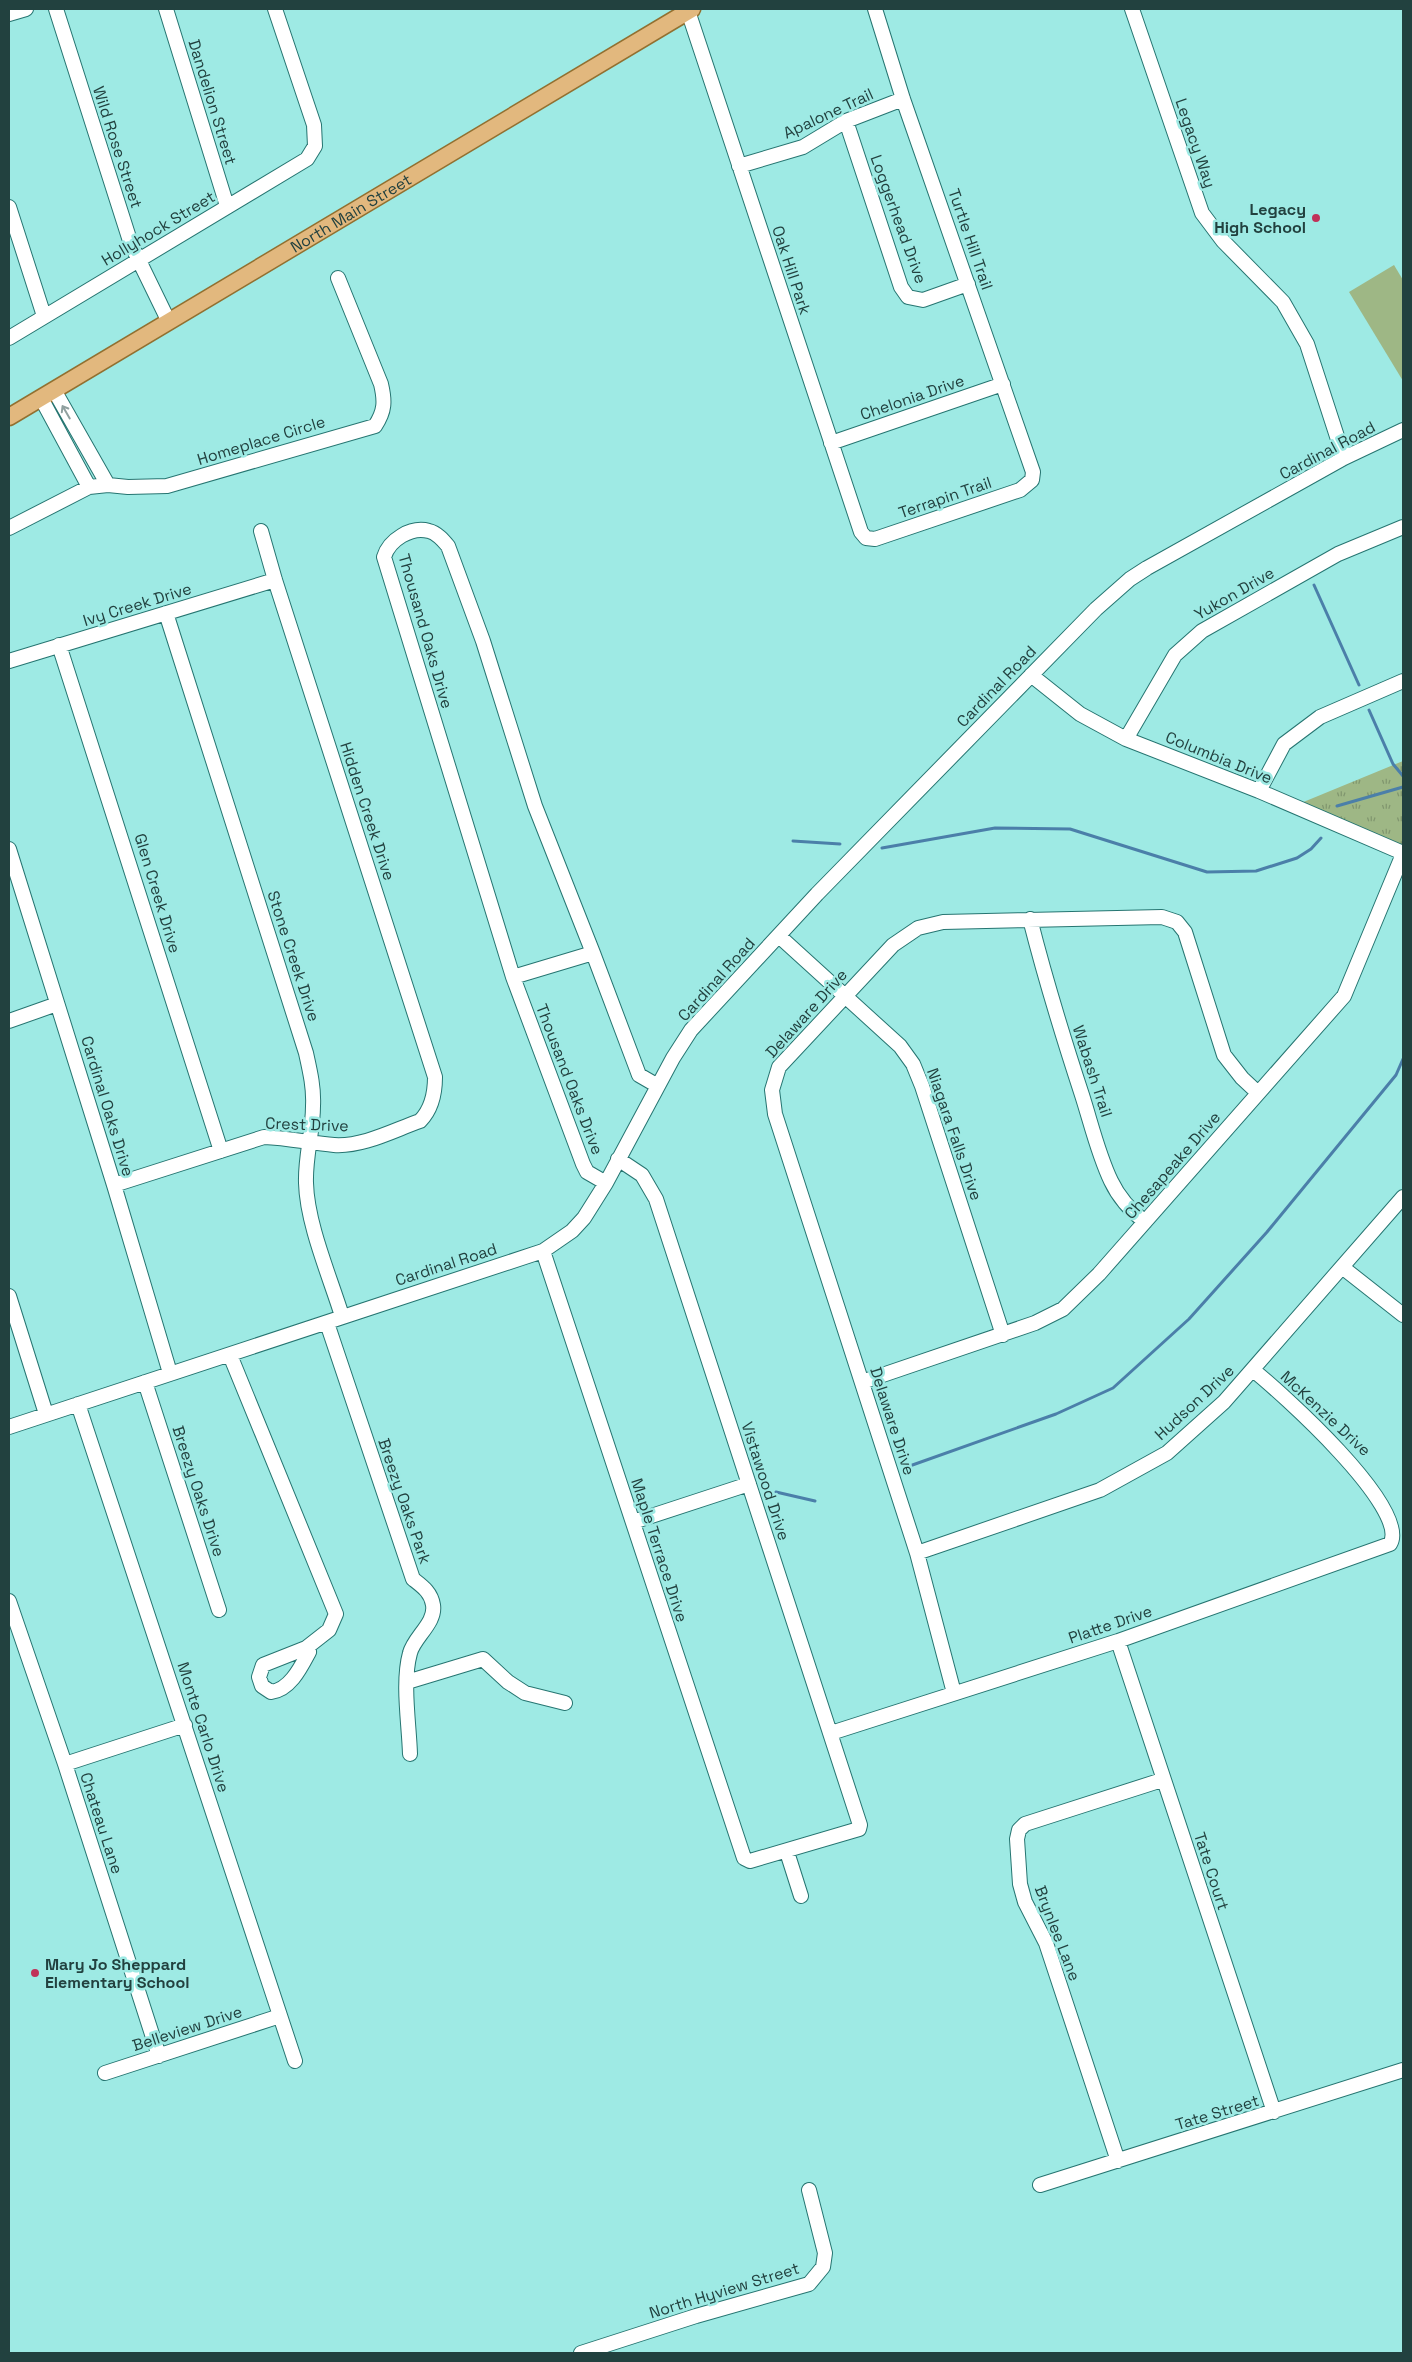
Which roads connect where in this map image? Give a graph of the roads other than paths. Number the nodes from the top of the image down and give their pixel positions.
1 (26, 9) edge
2 (56, 9) edge
3 (166, 9) edge
4 (275, 9) edge
5 (875, 9) edge
6 (1132, 9) edge
7 (690, 10) edge
8 (9, 14) edge
9 (903, 99) junction
10 (846, 121) junction
11 (739, 166) junction
12 (228, 206) junction
13 (9, 207) edge
14 (139, 261) junction
15 (338, 278) dead end
16 (968, 284) junction
17 (44, 316) junction
18 (168, 320) junction
19 (9, 338) edge
20 (1003, 384) junction
21 (48, 394) junction
22 (9, 417) edge
23 (1403, 430) edge
24 (82, 439) junction
25 (831, 443) junction
26 (68, 446) junction
27 (1344, 458) junction
28 (1032, 480) joint
29 (108, 484) junction
30 (89, 487) junction
31 (1403, 527) edge
32 (9, 528) edge
33 (261, 531) dead end
34 (866, 538) joint
35 (275, 580) junction
36 (166, 613) junction
37 (59, 645) junction
38 (9, 661) edge
39 (1032, 675) junction
40 (1403, 681) edge
41 (1126, 739) junction
42 (1259, 791) junction
43 (9, 849) edge
44 (1403, 854) edge
45 (1030, 919) junction
46 (779, 936) junction
47 (593, 953) junction
48 (513, 977) junction
49 (843, 997) junction
50 (57, 1004) junction
51 (9, 1021) edge
52 (658, 1086) junction
53 (1258, 1093) junction
54 (432, 1102) joint
55 (310, 1141) junction
56 (221, 1151) junction
57 (618, 1159) junction
58 (606, 1183) junction
59 (114, 1185) junction
60 (1403, 1197) edge
61 (1145, 1222) junction
62 (543, 1251) junction
63 (1342, 1267) junction
64 (9, 1296) edge
65 (1403, 1315) edge
66 (342, 1316) junction
67 (327, 1323) junction
68 (1002, 1335) junction
69 (230, 1355) junction
70 (1253, 1370) junction
71 (170, 1373) junction
72 (146, 1382) junction
73 (862, 1382) junction
74 (78, 1404) junction
75 (46, 1414) junction
76 (9, 1426) edge
77 (749, 1484) junction
78 (633, 1522) junction
79 (1394, 1538) joint
80 (918, 1552) junction
81 (9, 1601) edge
82 (219, 1610) dead end
83 (1118, 1641) junction
84 (306, 1648) dead end
85 (407, 1682) junction
86 (954, 1694) junction
87 (565, 1703) dead end
88 (185, 1725) junction
89 (831, 1733) junction
90 (410, 1754) dead end
91 (64, 1764) junction
92 (1162, 1780) junction
93 (787, 1852) junction
94 (801, 1896) dead end
95 (280, 2016) junction
96 (159, 2056) junction
97 (295, 2061) dead end
98 (1403, 2070) edge
99 (105, 2073) dead end
100 (1274, 2112) junction
101 (1118, 2161) junction
102 (1040, 2185) dead end
103 (809, 2190) dead end
104 (581, 2353) edge

1 - 8 street
2 - 14 street, Wild Rose Street
3 - 12 street, Dandelion Street
4 - 12 street, Hollyhock Street
5 - 9 street, Turtle Hill Trail
6 - 27 street, Legacy Way
7 - 11 street, Oak Hill Park
7 - 18 main road, North Main Street
9 - 10 street, Apalone Trail
9 - 16 street, Turtle Hill Trail
10 - 11 street, Apalone Trail
10 - 16 street, Loggerhead Drive
11 - 25 street, Oak Hill Park
12 - 14 street, Hollyhock Street
13 - 17 street
14 - 17 street, Hollyhock Street
14 - 18 street, Wild Rose Street
15 - 29 street, Homeplace Circle
16 - 20 street, Turtle Hill Trail
17 - 19 street, Hollyhock Street
18 - 21 main road, North Main Street
20 - 25 street, Chelonia Drive
20 - 28 street, Turtle Hill Trail
21 - 22 main road, North Main Street
24 -> 21 street
21 - 26 street
23 - 27 street, Cardinal Road
24 - 26 street
24 - 29 street
25 - 34 street, Oak Hill Park
26 - 30 street
27 - 39 street, Cardinal Road
28 - 34 street, Terrapin Trail
29 - 30 street, Homeplace Circle
30 - 32 street, Homeplace Circle
31 - 41 street, Yukon Drive
33 - 35 street, Hidden Creek Drive
35 - 36 street, Ivy Creek Drive
35 - 54 street, Hidden Creek Drive
36 - 37 street, Ivy Creek Drive
36 - 55 street, Stone Creek Drive
37 - 38 street, Ivy Creek Drive
37 - 56 street, Glen Creek Drive
39 - 41 street, Columbia Drive
39 - 46 street, Cardinal Road
40 - 42 street
41 - 42 street, Columbia Drive
42 - 44 street, Columbia Drive
43 - 50 street, Cardinal Oaks Drive
44 - 53 street, Chesapeake Drive
45 - 49 street, Delaware Drive
45 - 53 street, Delaware Drive
45 - 61 street, Wabash Trail
46 - 49 street, Niagara Falls Drive
46 - 52 street, Cardinal Road
47 - 48 street
47 - 48 street, Thousand Oaks Drive
47 - 52 street, Thousand Oaks Drive
48 - 58 street, Thousand Oaks Drive
49 - 68 street, Niagara Falls Drive
49 - 73 street, Delaware Drive
50 - 51 street
50 - 59 street, Cardinal Oaks Drive
52 - 57 street, Cardinal Road
53 - 61 street, Chesapeake Drive
54 - 55 street, Crest Drive
55 - 56 street, Crest Drive
55 - 66 street, Stone Creek Drive
56 - 59 street, Crest Drive
57 - 58 street, Cardinal Road
57 - 77 street, Vistawood Drive
58 - 62 street, Cardinal Road
59 - 71 street, Cardinal Oaks Drive
60 - 63 street, Hudson Drive
61 - 68 street, Chesapeake Drive
62 - 66 street, Cardinal Road
62 - 78 street, Maple Terrace Drive
63 - 65 street
63 - 70 street, Hudson Drive
64 - 75 street
66 - 67 street, Cardinal Road
67 - 69 street, Cardinal Road
67 - 85 street, Breezy Oaks Park
68 - 73 street, Chesapeake Drive
69 - 71 street, Cardinal Road
69 - 84 street
70 - 79 street, McKenzie Drive
70 - 80 street, Hudson Drive
71 - 72 street, Cardinal Road
72 - 74 street, Cardinal Road
72 - 82 street, Breezy Oaks Drive
73 - 80 street, Delaware Drive
74 - 75 street, Cardinal Road
74 - 88 street, Monte Carlo Drive
75 - 76 street, Cardinal Road
77 - 78 street
77 - 89 street, Vistawood Drive
78 - 93 street, Maple Terrace Drive
79 - 83 street, Platte Drive
80 - 86 street, Delaware Drive
81 - 91 street, Chateau Lane
83 - 86 street, Platte Drive
83 - 92 street, Tate Court
85 - 87 street
85 - 90 street, Breezy Oaks Park
86 - 89 street, Platte Drive
88 - 91 street
88 - 95 street, Monte Carlo Drive
89 - 93 street, Vistawood Drive
91 - 96 street, Chateau Lane
92 - 100 street, Tate Court
92 - 101 street, Brynlee Lane
93 - 94 street
95 - 96 street, Belleview Drive
95 - 97 street, Monte Carlo Drive
96 - 99 street, Belleview Drive
98 - 100 street, Tate Street
100 - 101 street, Tate Street
101 - 102 street, Tate Street
103 - 104 street, North Hyview Street

